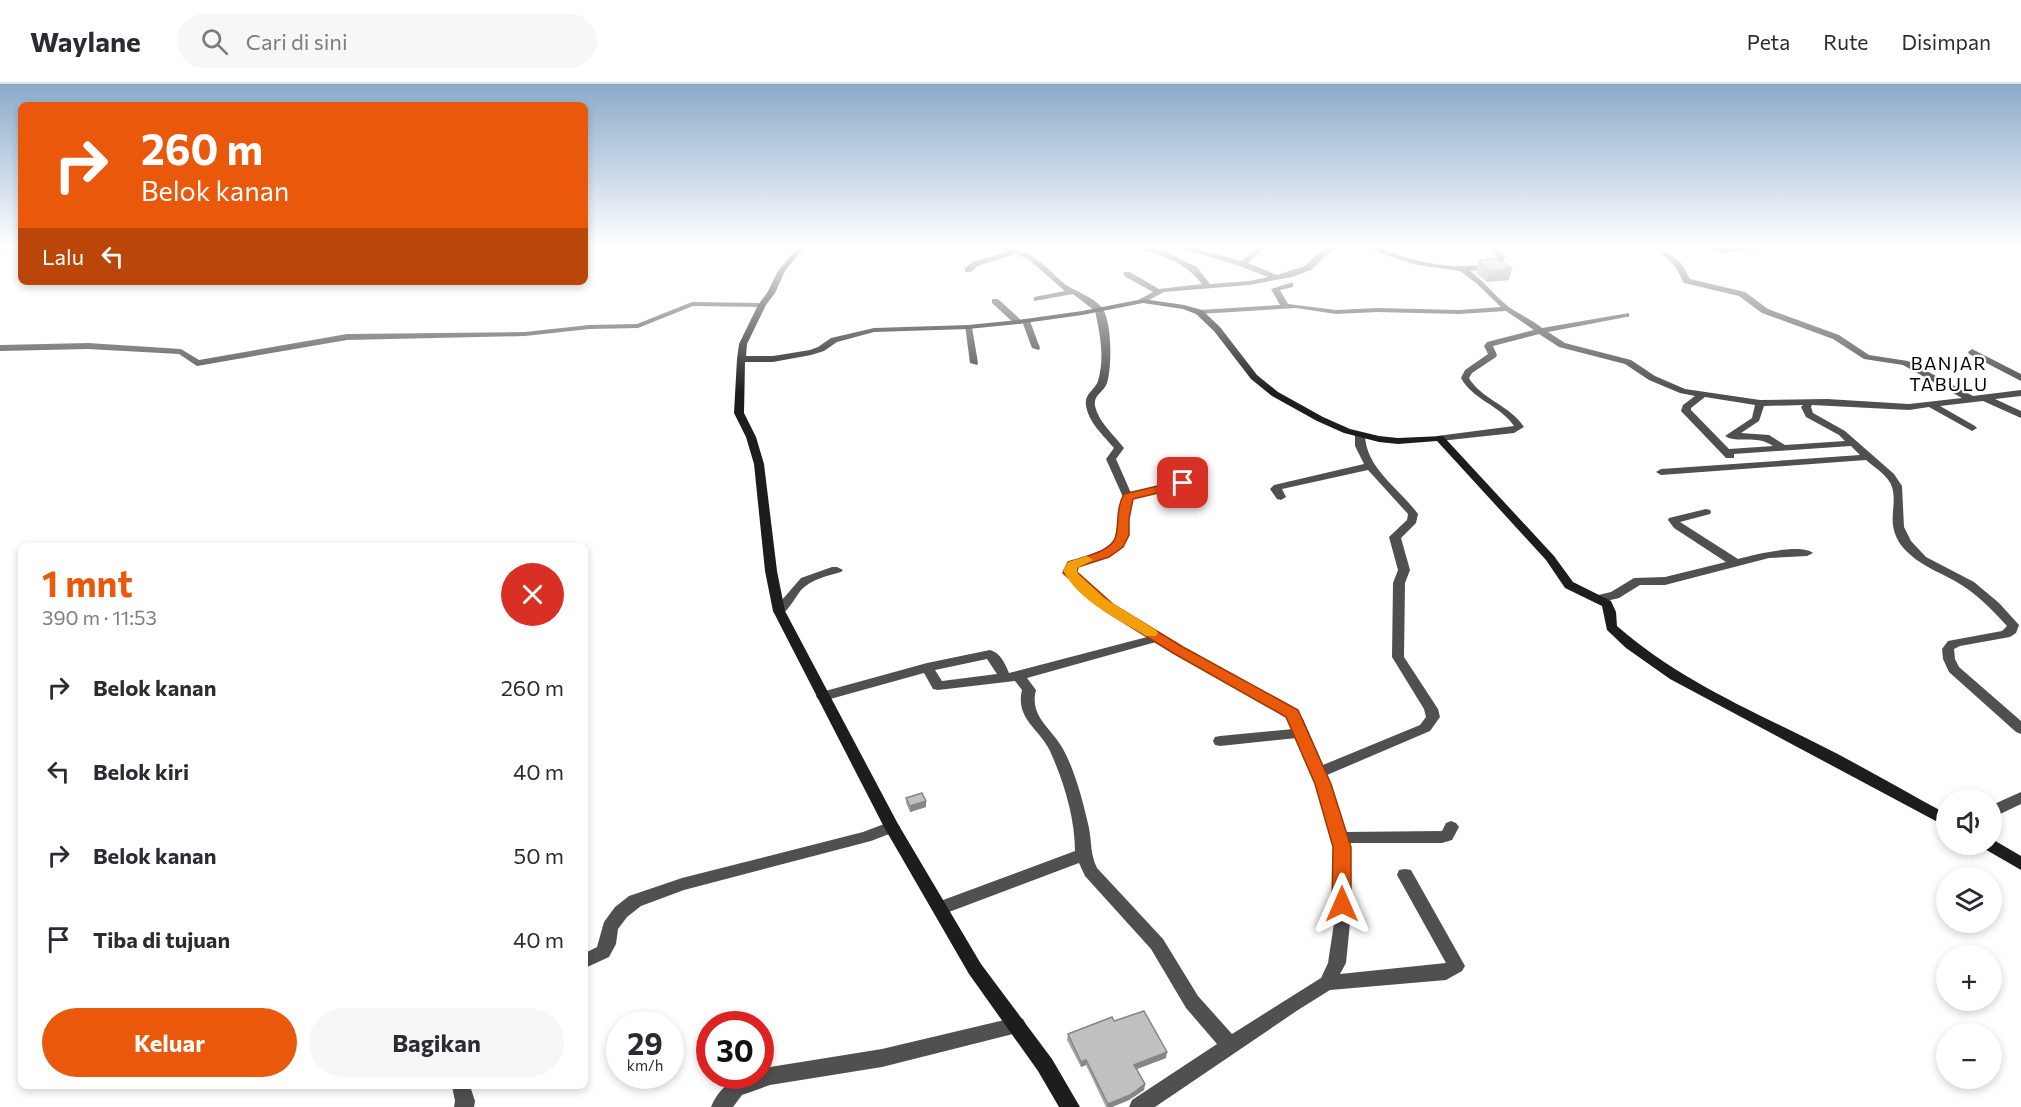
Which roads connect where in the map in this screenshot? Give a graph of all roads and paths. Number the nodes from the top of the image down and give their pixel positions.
1 (769, 296) edge
2 (1055, 296) edge
3 (1080, 296) edge
4 (1150, 296) edge
5 (1279, 296) edge
6 (1495, 296) edge
7 (1745, 296) edge
8 (1037, 299) dead end
9 (995, 301) dead end
10 (1143, 301) junction
11 (762, 305) junction
12 (1285, 306) junction
13 (1507, 309) junction
14 (1099, 310) junction
15 (1199, 312) junction
16 (1626, 315) dead end
17 (1022, 321) junction
18 (968, 327) junction
19 (1540, 332) junction
20 (0, 348) edge
21 (1036, 348) dead end
22 (1972, 352) dead end
23 (741, 359) junction
24 (974, 363) dead end
25 (2021, 378) edge
26 (2021, 393) edge
27 (1703, 394) junction
28 (1982, 397) junction
29 (1970, 398) junction
30 (1810, 402) junction
31 (1760, 403) junction
32 (1932, 405) junction
33 (2021, 415) edge
34 (1972, 428) dead end
35 (1360, 435) junction
36 (1440, 438) junction
37 (1854, 443) junction
38 (1783, 448) junction
39 (1726, 452) junction
40 (1868, 457) junction
41 (1370, 466) junction
42 (1739, 466) junction
43 (1660, 472) dead end
44 (1183, 483) dead end
45 (1128, 497) junction
46 (1281, 497) dead end
47 (1706, 512) dead end
48 (1807, 553) dead end
49 (1734, 562) junction
50 (837, 570) dead end
51 (1598, 599) junction
52 (779, 611) junction
53 (2021, 615) edge
54 (2006, 616) junction
55 (1158, 638) junction
56 (927, 667) junction
57 (1012, 677) junction
58 (823, 696) junction
59 (2021, 729) edge
60 (1301, 734) junction
61 (1220, 741) dead end
62 (1319, 772) junction
63 (2021, 798) edge
64 (2002, 807) edge
65 (1936, 815) edge
66 (892, 827) junction
67 (1451, 827) dead end
68 (1338, 838) junction
69 (2002, 852) edge
70 (1083, 855) junction
71 (2021, 864) edge
72 (1405, 875) dead end
73 (941, 908) junction
74 (588, 960) edge
75 (1327, 983) junction
76 (1017, 1025) junction
77 (1230, 1046) junction
78 (462, 1089) edge
79 (464, 1107) edge
80 (721, 1107) edge
81 (1070, 1107) edge
82 (1139, 1107) edge

1 - 11 street
2 - 8 street
3 - 14 street
4 - 10 street
5 - 12 street
6 - 13 street
7 - 29 street
9 - 17 street
10 - 14 street
10 - 15 street
11 - 20 street
11 - 23 street
12 - 13 street
12 - 15 street
13 - 19 street
14 - 17 street
14 - 45 street
15 - 35 street
16 - 19 street
17 - 18 street
17 - 21 street
18 - 23 street
18 - 24 street
19 - 27 street
19 - 36 street
22 - 25 street
23 - 52 street
26 - 28 street
27 - 31 street
27 - 39 street
28 - 29 street
28 - 33 street
29 - 32 street
30 - 31 street
30 - 32 street
30 - 37 street
31 - 38 street
32 - 34 street
35 - 36 street
35 - 41 street
36 - 51 street
37 - 38 street
37 - 40 street
38 - 39 street
39 - 42 street
40 - 42 street
40 - 54 street
41 - 46 street
41 - 62 street
42 - 43 street
44 - 45 street
45 - 55 street
47 - 49 street
48 - 49 street
49 - 51 street
50 - 52 street
51 - 65 street
52 - 58 street
53 - 54 street
54 - 59 street
55 - 57 street
55 - 60 street
56 - 57 street
56 - 57 street
56 - 58 street
57 - 70 street
58 - 66 street
60 - 61 street
60 - 62 street
62 - 68 street
63 - 64 street
66 - 73 street
66 - 74 street
67 - 68 street
68 - 75 street
69 - 71 street
70 - 73 street
70 - 77 street
72 - 75 street
73 - 76 street
75 - 77 street
76 - 80 street
76 - 81 street
77 - 82 street
78 - 79 street

